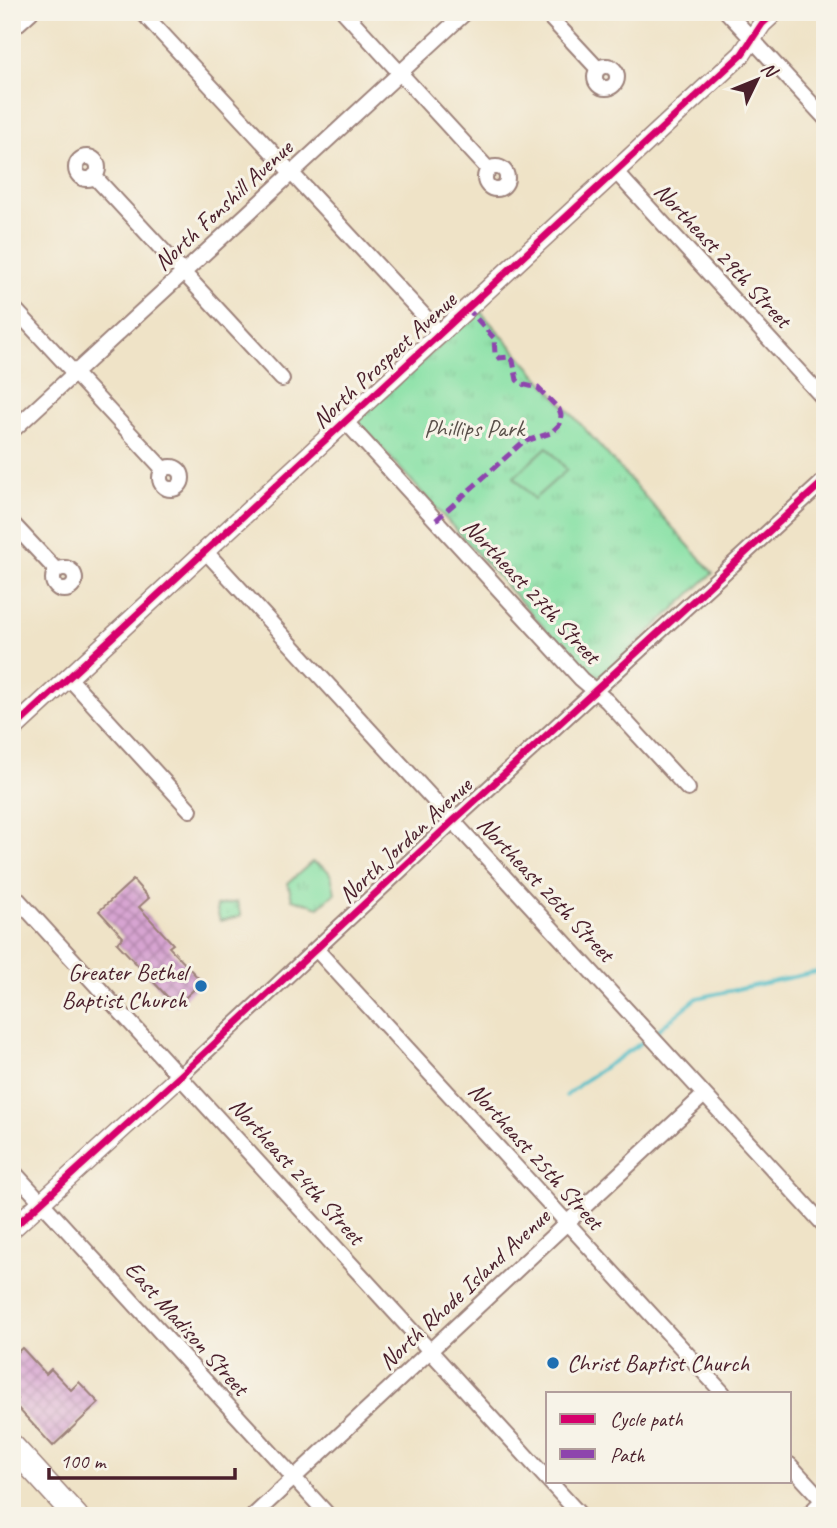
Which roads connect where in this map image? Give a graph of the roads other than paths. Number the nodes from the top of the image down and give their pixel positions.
1 (31, 12) edge
2 (142, 12) edge
3 (344, 12) edge
4 (466, 12) edge
5 (545, 12) edge
6 (727, 12) edge
7 (775, 12) edge
8 (12, 29) edge
9 (752, 39) junction
10 (598, 69) dead end
11 (400, 73) junction
12 (825, 118) edge
13 (488, 170) dead end
14 (616, 172) junction
15 (291, 173) junction
16 (94, 177) dead end
17 (183, 273) junction
18 (12, 306) edge
19 (441, 334) junction
20 (75, 373) junction
21 (282, 379) dead end
22 (825, 400) edge
23 (346, 422) junction
24 (12, 431) edge
25 (163, 470) dead end
26 (825, 480) edge
27 (12, 523) edge
28 (206, 552) junction
29 (56, 570) dead end
30 (69, 678) junction
31 (594, 690) junction
32 (12, 730) edge
33 (688, 789) dead end
34 (190, 810) dead end
35 (453, 821) junction
36 (12, 893) edge
37 (316, 949) junction
38 (180, 1076) junction
39 (705, 1095) junction
40 (12, 1170) edge
41 (41, 1202) junction
42 (567, 1225) junction
43 (825, 1226) edge
44 (12, 1229) edge
45 (429, 1352) junction
46 (722, 1392) edge
47 (17, 1459) edge
48 (792, 1467) edge
49 (546, 1477) edge
50 (294, 1478) junction
51 (551, 1482) edge
52 (824, 1500) edge
53 (76, 1516) edge
54 (253, 1516) edge
55 (329, 1516) edge
56 (582, 1516) edge
57 (807, 1516) edge

1 - 8 street
2 - 15 street
3 - 11 street
4 - 11 street, North Fonshill Avenue
5 - 10 street
6 - 9 street
7 - 9 street, North Prospect Avenue
9 - 12 street
9 - 14 street, North Prospect Avenue
11 - 13 street
11 - 15 street, North Fonshill Avenue
14 - 19 street, North Prospect Avenue
14 - 22 street, Northeast 29th Street
15 - 17 street, North Fonshill Avenue
15 - 19 street
16 - 17 street
17 - 20 street, North Fonshill Avenue
17 - 21 street
18 - 20 street
19 - 23 street, North Prospect Avenue
20 - 24 street, North Fonshill Avenue
20 - 25 street
23 - 28 street, North Prospect Avenue
23 - 31 street, Northeast 27th Street
26 - 31 street, North Jordan Avenue
27 - 29 street
28 - 30 street, North Prospect Avenue
28 - 35 street, Northeast 26th Street
30 - 32 street, North Prospect Avenue
30 - 34 street
31 - 33 street, Northeast 27th Street
31 - 35 street, North Jordan Avenue
35 - 37 street, North Jordan Avenue
35 - 39 street, Northeast 26th Street
36 - 38 street, Northeast 24th Street
37 - 38 street, North Jordan Avenue
37 - 42 street, Northeast 25th Street
38 - 41 street, North Jordan Avenue
38 - 45 street, Northeast 24th Street
39 - 42 street, North Rhode Island Avenue
39 - 43 street, Northeast 26th Street
40 - 41 street, East Madison Street
41 - 44 street, North Jordan Avenue
41 - 50 street, East Madison Street
42 - 45 street, North Rhode Island Avenue
42 - 46 street, Northeast 25th Street
45 - 49 street, Northeast 24th Street
45 - 50 street, North Rhode Island Avenue
47 - 53 main road
48 - 52 street
50 - 54 street, North Rhode Island Avenue
50 - 55 street, East Madison Street
51 - 56 street, Northeast 24th Street
52 - 57 street

